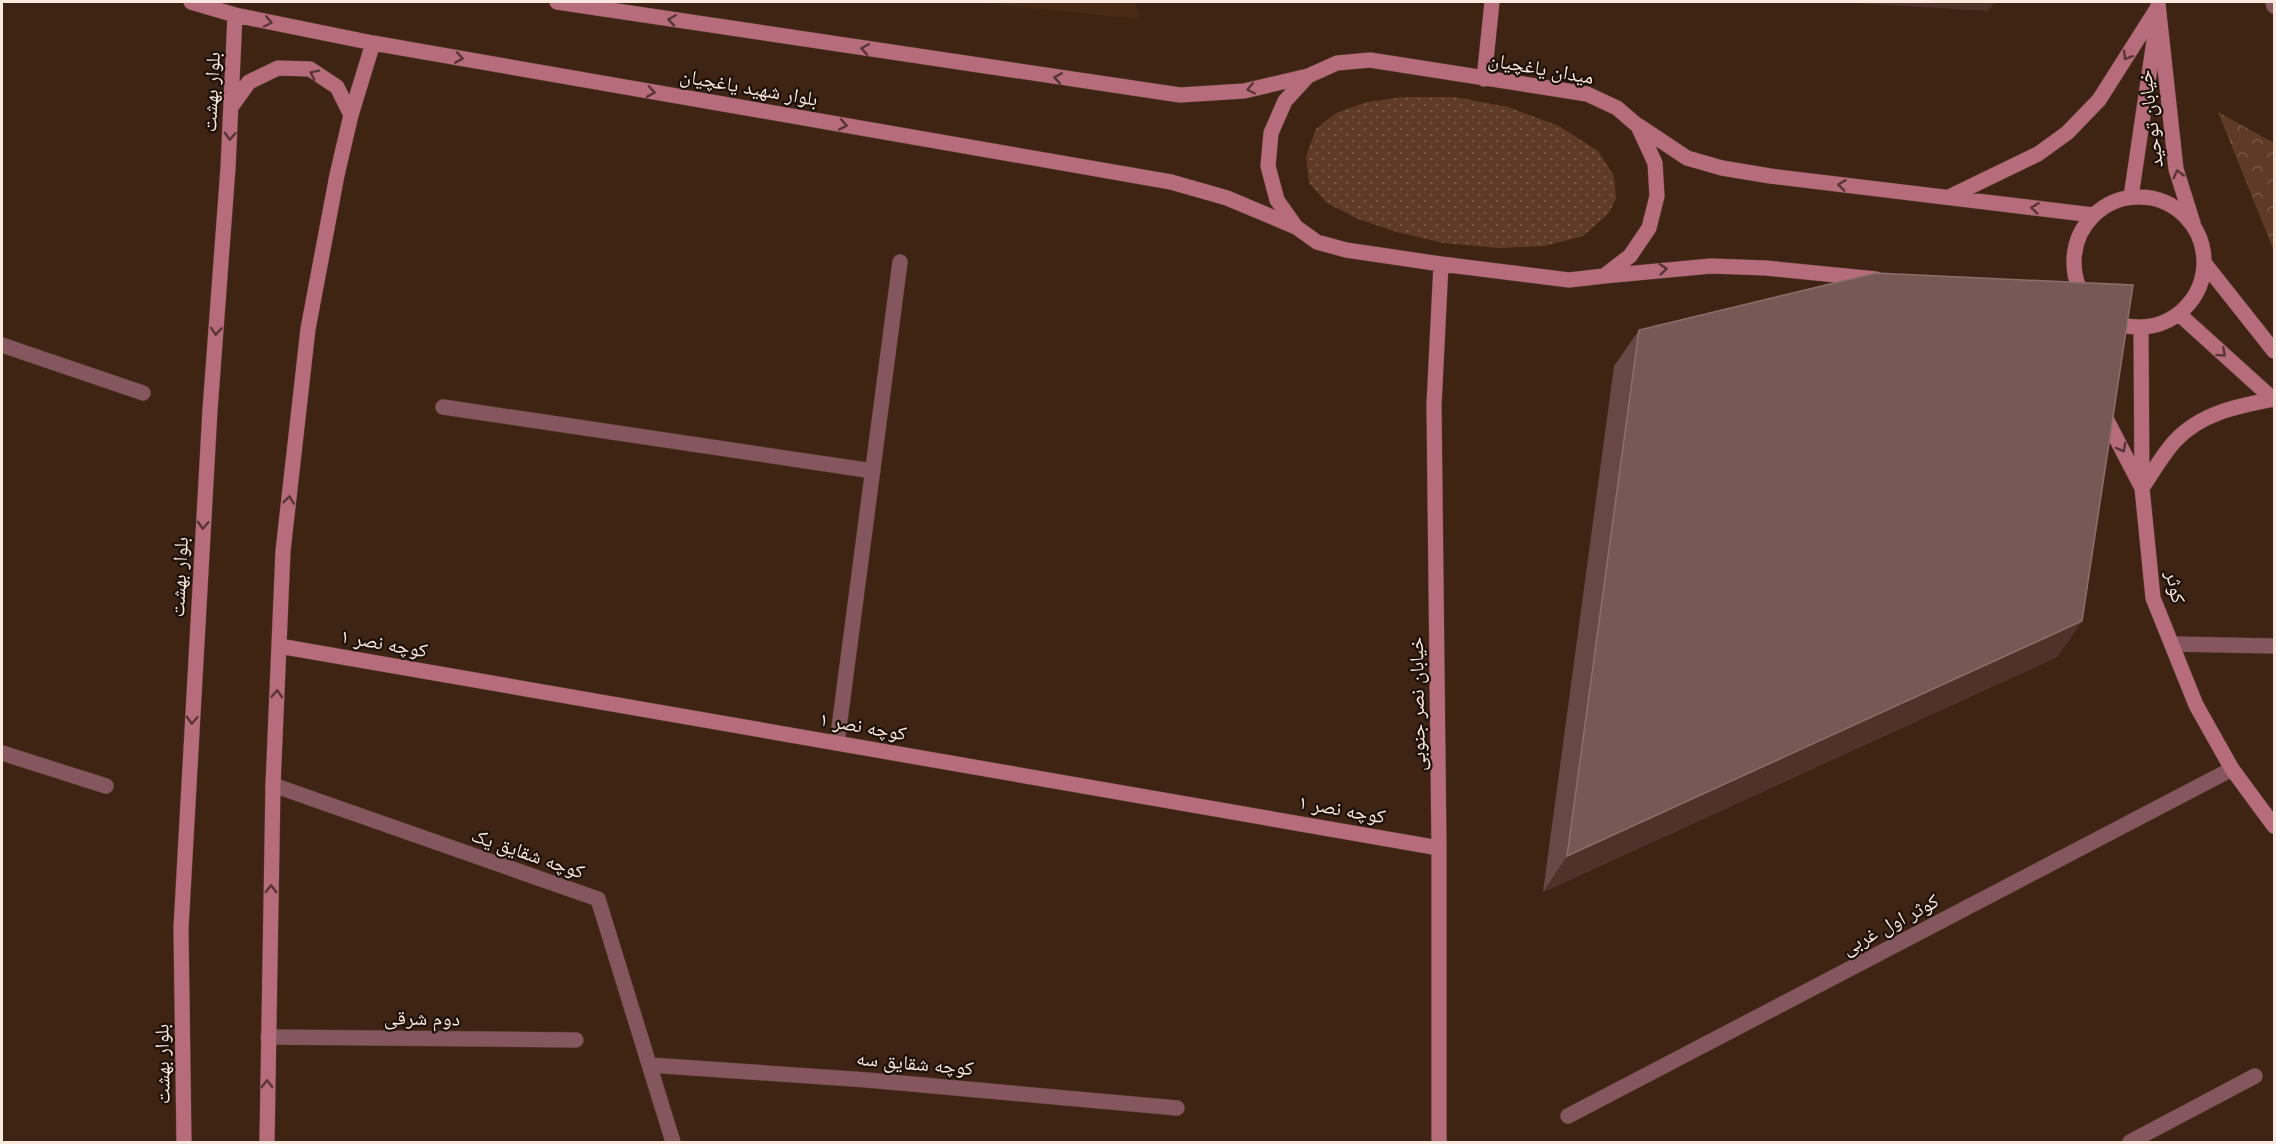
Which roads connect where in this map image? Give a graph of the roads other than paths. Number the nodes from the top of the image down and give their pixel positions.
1 (191, 2) edge
2 (557, 2) edge
3 (1492, 2) edge
4 (582, 4) edge
5 (2158, 4) edge
6 (235, 15) junction
7 (373, 43) junction
8 (1308, 76) junction
9 (1484, 78) junction
10 (231, 108) junction
11 (351, 115) junction
12 (1638, 126) junction
13 (2132, 197) junction
14 (1948, 198) junction
15 (2094, 214) junction
16 (1296, 227) junction
17 (2195, 230) junction
18 (900, 262) dead end
19 (1441, 264) junction
20 (2205, 264) junction
21 (1604, 276) junction
22 (1897, 281) edge
23 (2179, 314) junction
24 (2141, 327) junction
25 (2, 345) edge
26 (2274, 351) edge
27 (2092, 392) edge
28 (143, 393) dead end
29 (2274, 399) edge
30 (443, 407) dead end
31 (873, 471) junction
32 (2142, 488) junction
33 (2172, 644) junction
34 (279, 646) junction
35 (2274, 646) edge
36 (837, 743) junction
37 (2, 753) edge
38 (2232, 769) junction
39 (273, 785) junction
40 (106, 786) dead end
41 (2274, 826) edge
42 (1439, 848) junction
43 (268, 1037) junction
44 (576, 1040) dead end
45 (650, 1065) junction
46 (2255, 1076) dead end
47 (1177, 1108) dead end
48 (1569, 1116) dead end
49 (183, 1143) edge
50 (267, 1143) edge
51 (673, 1143) edge
52 (1439, 1143) edge
53 (2130, 1143) edge

1 - 6 main road, بلوار شهید یاغچیان
2 - 4 main road
3 - 9 main road
8 -> 4 main road
5 - 13 main road
5 -> 14 main road
17 -> 5 main road, خیابان توحید
6 -> 7 main road, بلوار شهید یاغچیان
6 - 10 main road, بلوار بهشت
7 - 11 main road
7 -> 16 main road, بلوار شهید یاغچیان
8 - 9 main road, میدان یاغچیان
8 - 16 main road, میدان یاغچیان
9 - 12 main road, میدان یاغچیان
11 -> 10 main road
10 -> 49 main road, بلوار بهشت
34 -> 11 main road
14 -> 12 main road
12 - 21 main road, میدان یاغچیان
13 - 15 main road
13 - 17 main road
15 -> 14 main road
15 - 24 main road
16 - 19 main road, میدان یاغچیان
17 - 20 main road
18 - 31 street
19 - 21 main road, میدان یاغچیان
19 - 42 main road, خیابان نصر جنوبی
20 - 23 main road
20 - 26 main road
21 -> 22 main road
23 - 24 main road
23 -> 29 main road
24 - 32 main road, کوثر
25 - 28 street
27 -> 32 main road
29 - 32 main road
30 - 31 street
31 - 36 street
32 - 33 main road, کوثر
33 - 35 street
33 - 38 main road, کوثر
34 - 36 main road, کوچه نصر ۱
39 -> 34 main road
36 - 42 main road, کوچه نصر ۱
37 - 40 street
38 - 41 main road, کوثر
38 - 48 street, کوثر اول غربی
43 -> 39 main road
39 - 45 street, کوچه شقایق یک
42 - 52 main road, خیابان نصر جنوبی
43 - 44 street, دوم شرقی
50 -> 43 main road
45 - 47 street, کوچه شقایق سه
45 - 51 street, کوچه شقایق یک
46 - 53 street

